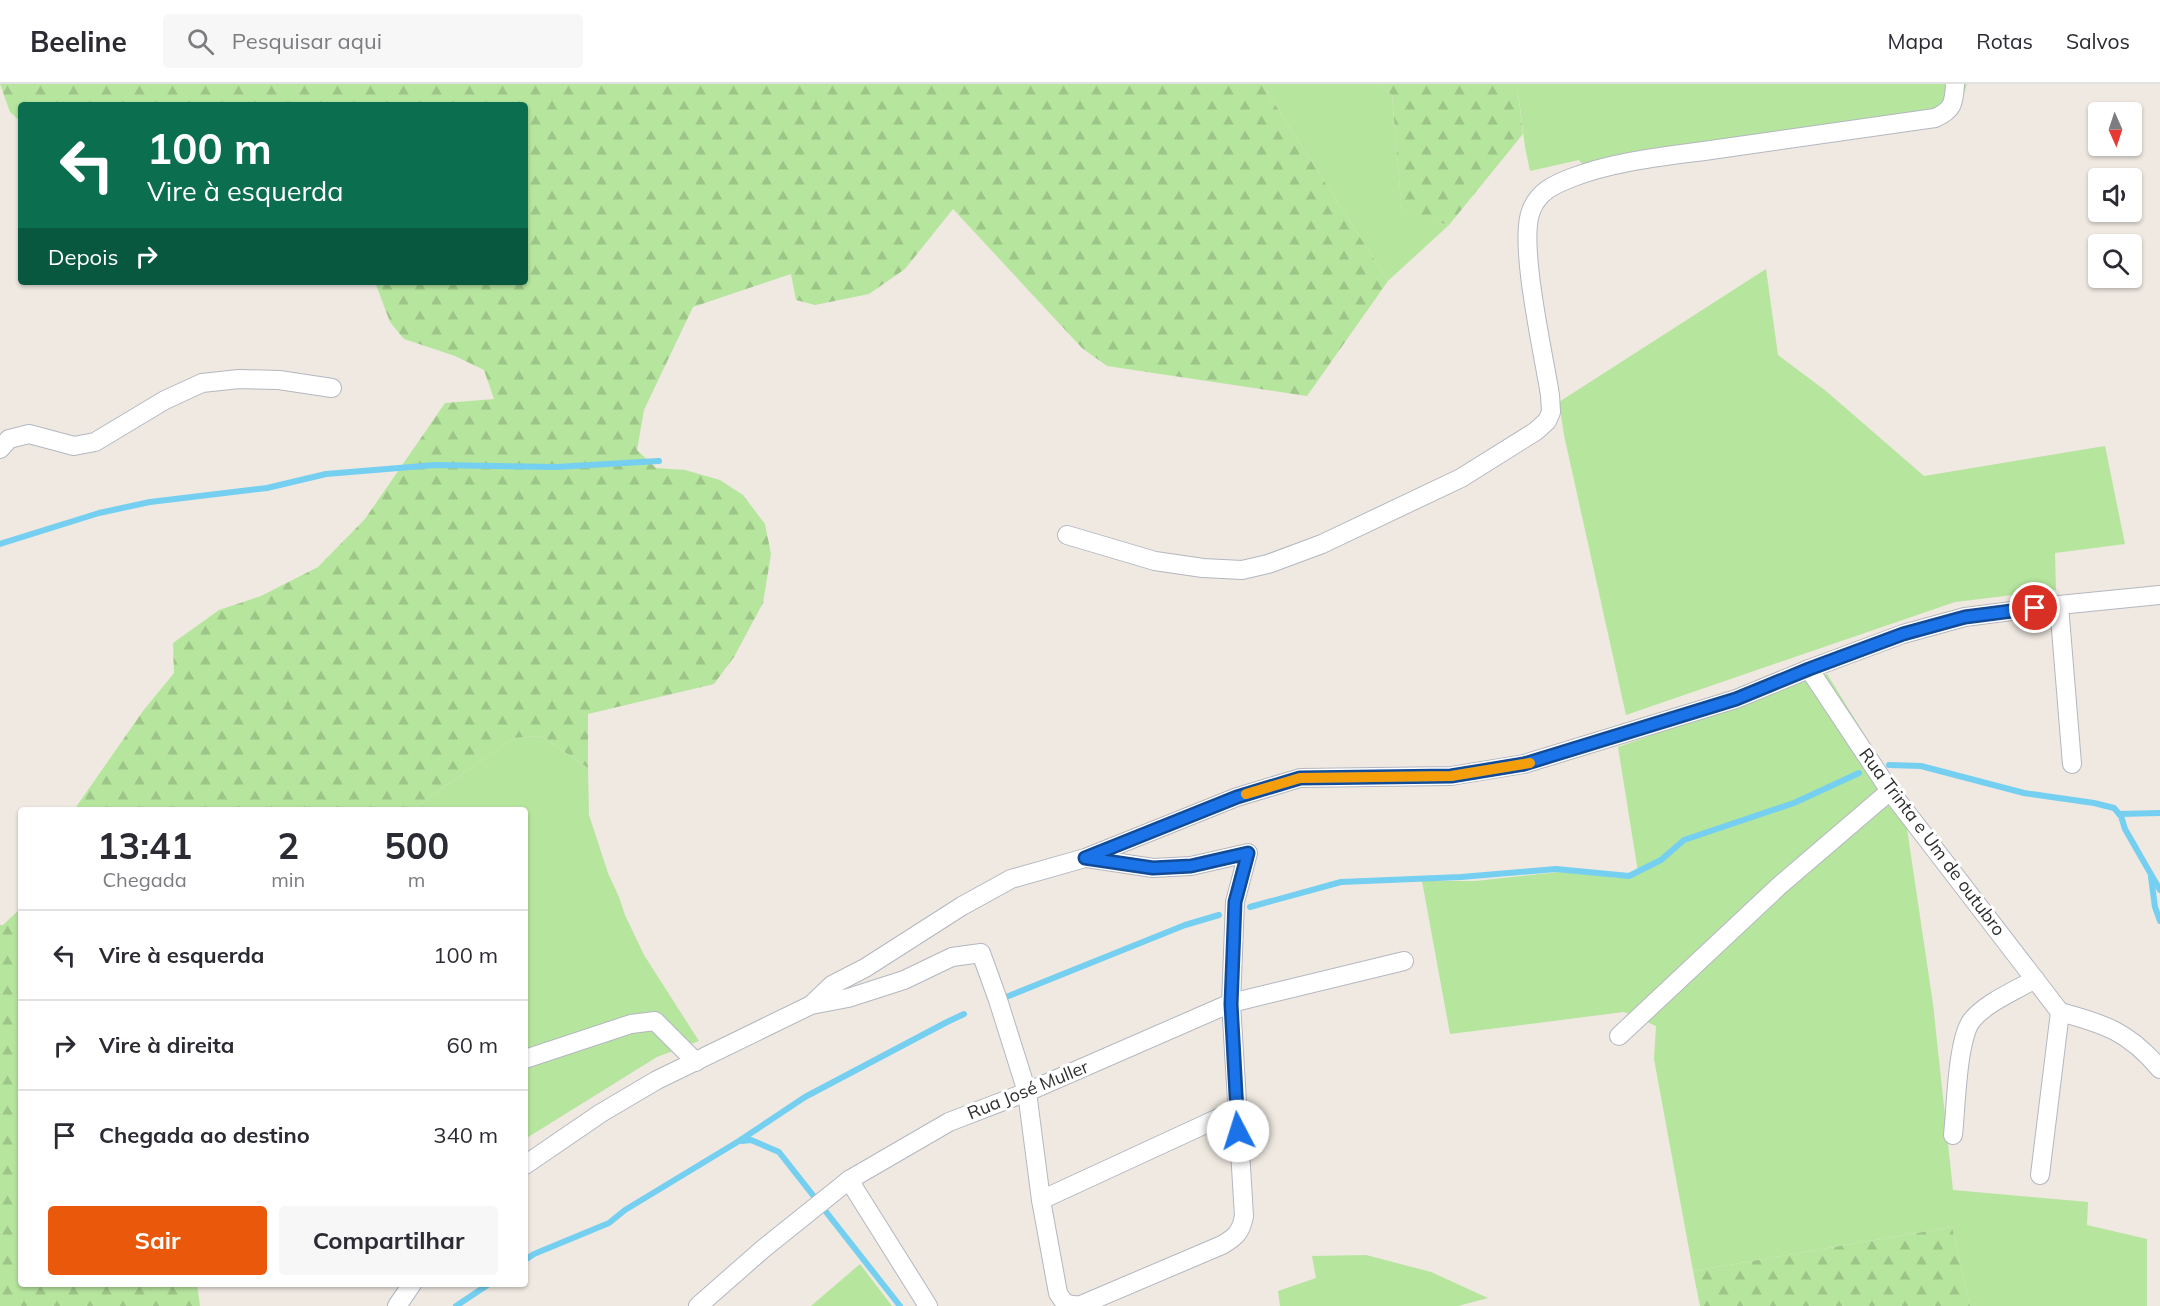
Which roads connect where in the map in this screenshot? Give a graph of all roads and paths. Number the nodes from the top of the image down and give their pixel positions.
1 (1955, 84) edge
2 (332, 388) dead end
3 (0, 449) edge
4 (1067, 535) dead end
5 (2160, 595) edge
6 (2059, 605) junction
7 (1809, 669) junction
8 (2072, 764) dead end
9 (1890, 791) junction
10 (1085, 858) junction
11 (1404, 961) dead end
12 (2035, 980) junction
13 (1231, 1004) junction
14 (811, 1005) junction
15 (2060, 1012) junction
16 (1619, 1036) dead end
17 (528, 1058) edge
18 (696, 1062) junction
19 (2160, 1069) edge
20 (1027, 1092) junction
21 (1236, 1110) junction
22 (1953, 1136) dead end
23 (528, 1164) edge
24 (2040, 1175) dead end
25 (849, 1180) junction
26 (1041, 1200) junction
27 (410, 1287) edge
28 (1081, 1305) edge
29 (397, 1306) edge
30 (698, 1306) edge
31 (928, 1306) edge

1 - 4 street
2 - 3 street
5 - 6 street
6 - 7 street
6 - 8 street
7 - 9 street, Rua Trinta e Um de outubro
7 - 10 street
9 - 12 street, Rua Trinta e Um de outubro
9 - 16 street
10 - 13 street
10 - 14 street
11 - 13 street, Rua José Muller
12 - 15 street, Rua Trinta e Um de outubro
12 - 22 street
13 - 20 street, Rua José Muller
13 - 21 street
14 - 18 street
14 - 20 street
15 - 19 street
15 - 24 street
17 - 18 street
18 - 23 street
20 - 25 street, Rua José Muller
20 - 26 street
21 - 26 street
21 - 28 street
25 - 30 street, Rua José Muller
25 - 31 street
26 - 28 street
27 - 29 street

